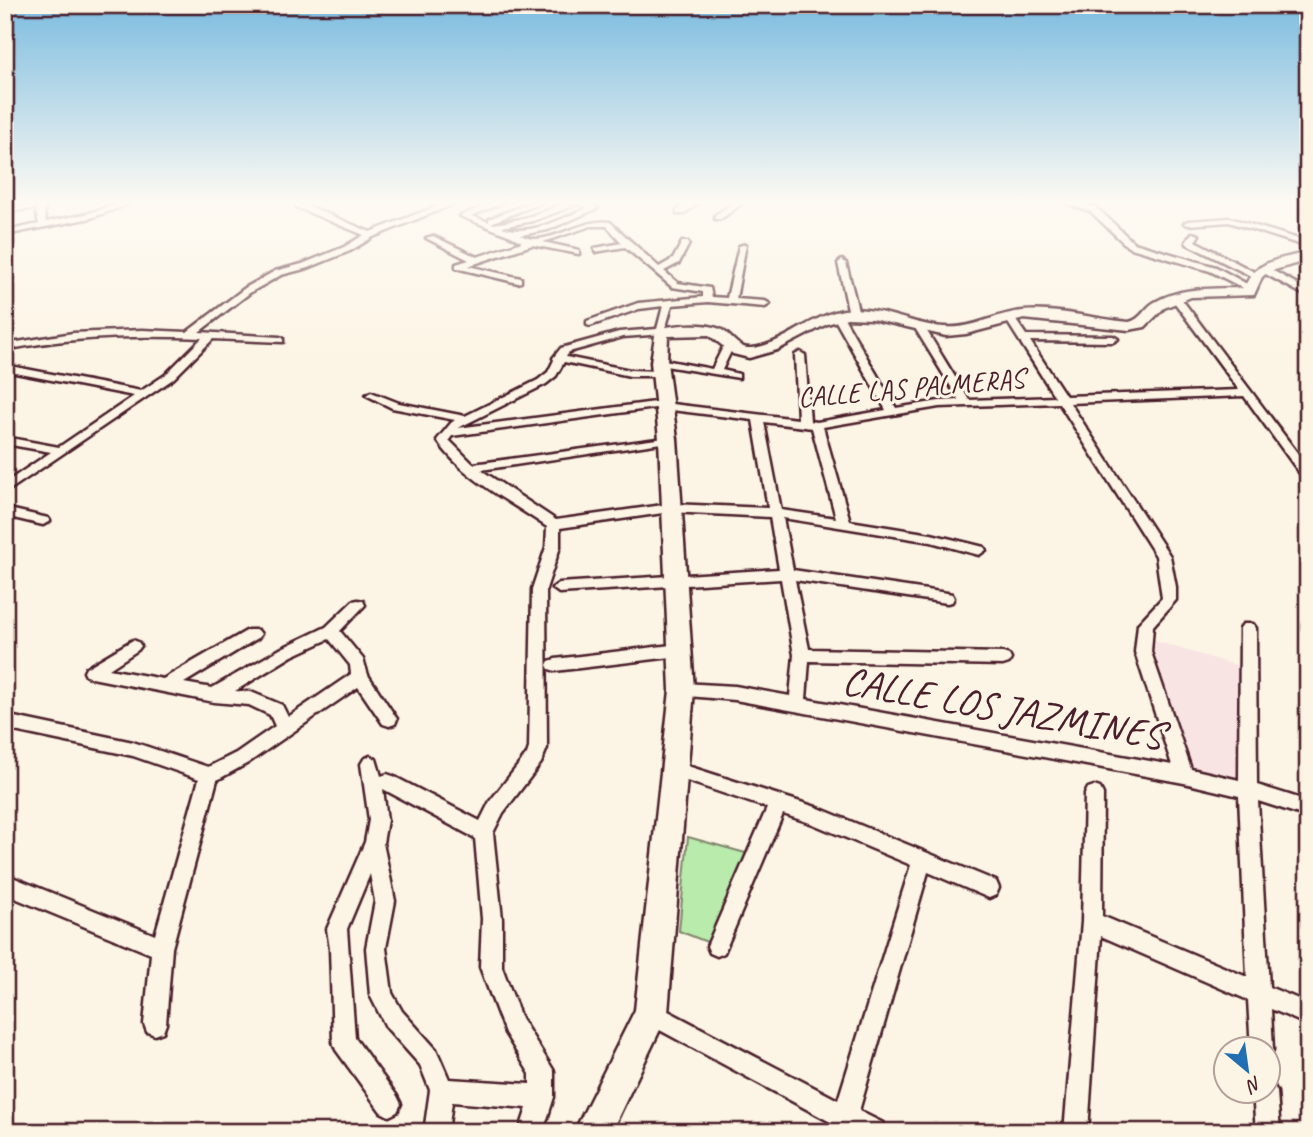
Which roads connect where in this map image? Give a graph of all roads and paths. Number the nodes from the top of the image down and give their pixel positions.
1 (331, 255) edge
2 (467, 255) edge
3 (489, 255) edge
4 (641, 255) edge
5 (679, 255) edge
6 (741, 255) edge
7 (1165, 255) edge
8 (1220, 255) edge
9 (1304, 255) edge
10 (475, 259) junction
11 (842, 263) dead end
12 (660, 270) junction
13 (1260, 272) junction
14 (518, 280) dead end
15 (1252, 289) junction
16 (1308, 294) edge
17 (708, 299) junction
18 (1177, 299) junction
19 (732, 300) junction
20 (668, 303) junction
21 (765, 304) dead end
22 (854, 314) junction
23 (838, 316) junction
24 (1010, 318) junction
25 (590, 323) dead end
26 (919, 328) junction
27 (661, 332) junction
28 (190, 334) junction
29 (210, 336) junction
30 (1022, 338) junction
31 (1113, 339) dead end
32 (280, 340) dead end
33 (729, 345) junction
34 (5, 347) edge
35 (800, 355) dead end
36 (558, 358) junction
37 (5, 368) edge
38 (660, 368) junction
39 (716, 372) junction
40 (735, 376) dead end
41 (1247, 393) junction
42 (144, 395) junction
43 (371, 395) dead end
44 (1061, 401) junction
45 (965, 403) junction
46 (664, 407) junction
47 (893, 412) junction
48 (466, 419) junction
49 (758, 419) junction
50 (811, 424) junction
51 (447, 433) junction
52 (668, 439) junction
53 (5, 440) edge
54 (59, 450) junction
55 (471, 468) junction
56 (1308, 476) edge
57 (5, 489) edge
58 (670, 509) junction
59 (5, 512) edge
60 (775, 513) junction
61 (43, 521) dead end
62 (844, 524) junction
63 (554, 525) junction
64 (979, 550) dead end
65 (786, 574) junction
66 (676, 578) junction
67 (559, 588) dead end
68 (947, 598) dead end
69 (358, 605) dead end
70 (1248, 628) dead end
71 (331, 631) junction
72 (253, 634) dead end
73 (133, 646) dead end
74 (680, 650) junction
75 (802, 654) junction
76 (1003, 659) dead end
77 (555, 665) dead end
78 (360, 677) junction
79 (164, 686) junction
80 (682, 690) junction
81 (214, 695) junction
82 (797, 705) junction
83 (388, 719) dead end
84 (5, 722) edge
85 (285, 727) junction
86 (370, 764) dead end
87 (675, 770) junction
88 (209, 775) junction
89 (1184, 775) junction
90 (387, 782) dead end
91 (1248, 790) junction
92 (1094, 794) dead end
93 (778, 804) junction
94 (1308, 809) edge
95 (484, 833) junction
96 (374, 842) junction
97 (922, 860) junction
98 (5, 884) edge
99 (989, 888) dead end
100 (1093, 922) junction
101 (718, 946) dead end
102 (162, 948) junction
103 (1257, 993) junction
104 (651, 1013) junction
105 (1308, 1014) edge
106 (155, 1024) dead end
107 (1261, 1036) edge
108 (442, 1090) junction
109 (542, 1097) junction
110 (389, 1104) dead end
111 (1266, 1106) edge
112 (845, 1117) junction
113 (436, 1132) edge
114 (531, 1132) edge
115 (592, 1132) edge
116 (874, 1132) edge
117 (1076, 1132) edge
118 (1268, 1132) edge

1 - 28 street
2 - 10 street
3 - 10 street
4 - 12 street
5 - 12 street
6 - 19 street
7 - 15 street
8 - 13 street
9 - 13 street
10 - 14 street
11 - 22 street
12 - 17 street
13 - 15 street
13 - 16 street
15 - 18 street
17 - 19 street
17 - 20 street
18 - 24 street
18 - 41 street
19 - 21 street
20 - 25 street
20 - 27 street
22 - 23 street
22 - 26 street
23 - 33 street
23 - 47 street
24 - 26 street
24 - 30 street
26 - 45 street
27 - 33 street
27 - 36 street
27 - 38 street
28 - 29 street
28 - 34 street
29 - 32 street
29 - 42 street
30 - 31 street
30 - 44 street
33 - 39 street
35 - 50 street
36 - 38 street
36 - 48 street
37 - 42 street
38 - 39 street
38 - 46 street
39 - 40 street
41 - 44 street, CALLE LAS PALMERAS
41 - 56 street
42 - 54 street
43 - 48 street
44 - 45 street, CALLE LAS PALMERAS
44 - 89 street
45 - 47 street, CALLE LAS PALMERAS
46 - 49 street, CALLE LAS PALMERAS
46 - 51 street, CALLE LAS PALMERAS
46 - 52 street
47 - 50 street, CALLE LAS PALMERAS
48 - 51 street
49 - 50 street, CALLE LAS PALMERAS
49 - 60 street
50 - 62 street
51 - 55 street
52 - 55 street
52 - 58 street
53 - 54 street
54 - 57 street
55 - 63 street
58 - 60 street
58 - 63 street
58 - 66 street
59 - 61 street
60 - 62 street
60 - 65 street
62 - 64 street
63 - 95 street
65 - 66 street
65 - 68 street
65 - 75 street
66 - 67 street
66 - 74 street
69 - 71 street
70 - 91 street
71 - 78 street
71 - 81 street
72 - 79 street
73 - 79 street
74 - 77 street
74 - 80 street
75 - 76 street
75 - 82 street
78 - 83 street
78 - 85 street
79 - 81 street
80 - 82 street, CALLE LOS JAZMINES
80 - 87 street
81 - 85 street
82 - 89 street, CALLE LOS JAZMINES
84 - 88 street
85 - 88 street
86 - 96 street
87 - 93 street
87 - 104 street
88 - 102 street
89 - 91 street, CALLE LOS JAZMINES
90 - 95 street
91 - 94 street, CALLE LOS JAZMINES
91 - 103 street
92 - 100 street
93 - 97 street
93 - 101 street
95 - 109 street
96 - 108 street
96 - 110 street
97 - 99 street
97 - 112 street
98 - 102 street
100 - 103 street
100 - 117 street
102 - 106 street
103 - 105 street
103 - 107 street
104 - 112 street
104 - 115 street
108 - 109 street
108 - 113 street
109 - 114 street
111 - 118 street
112 - 116 street

